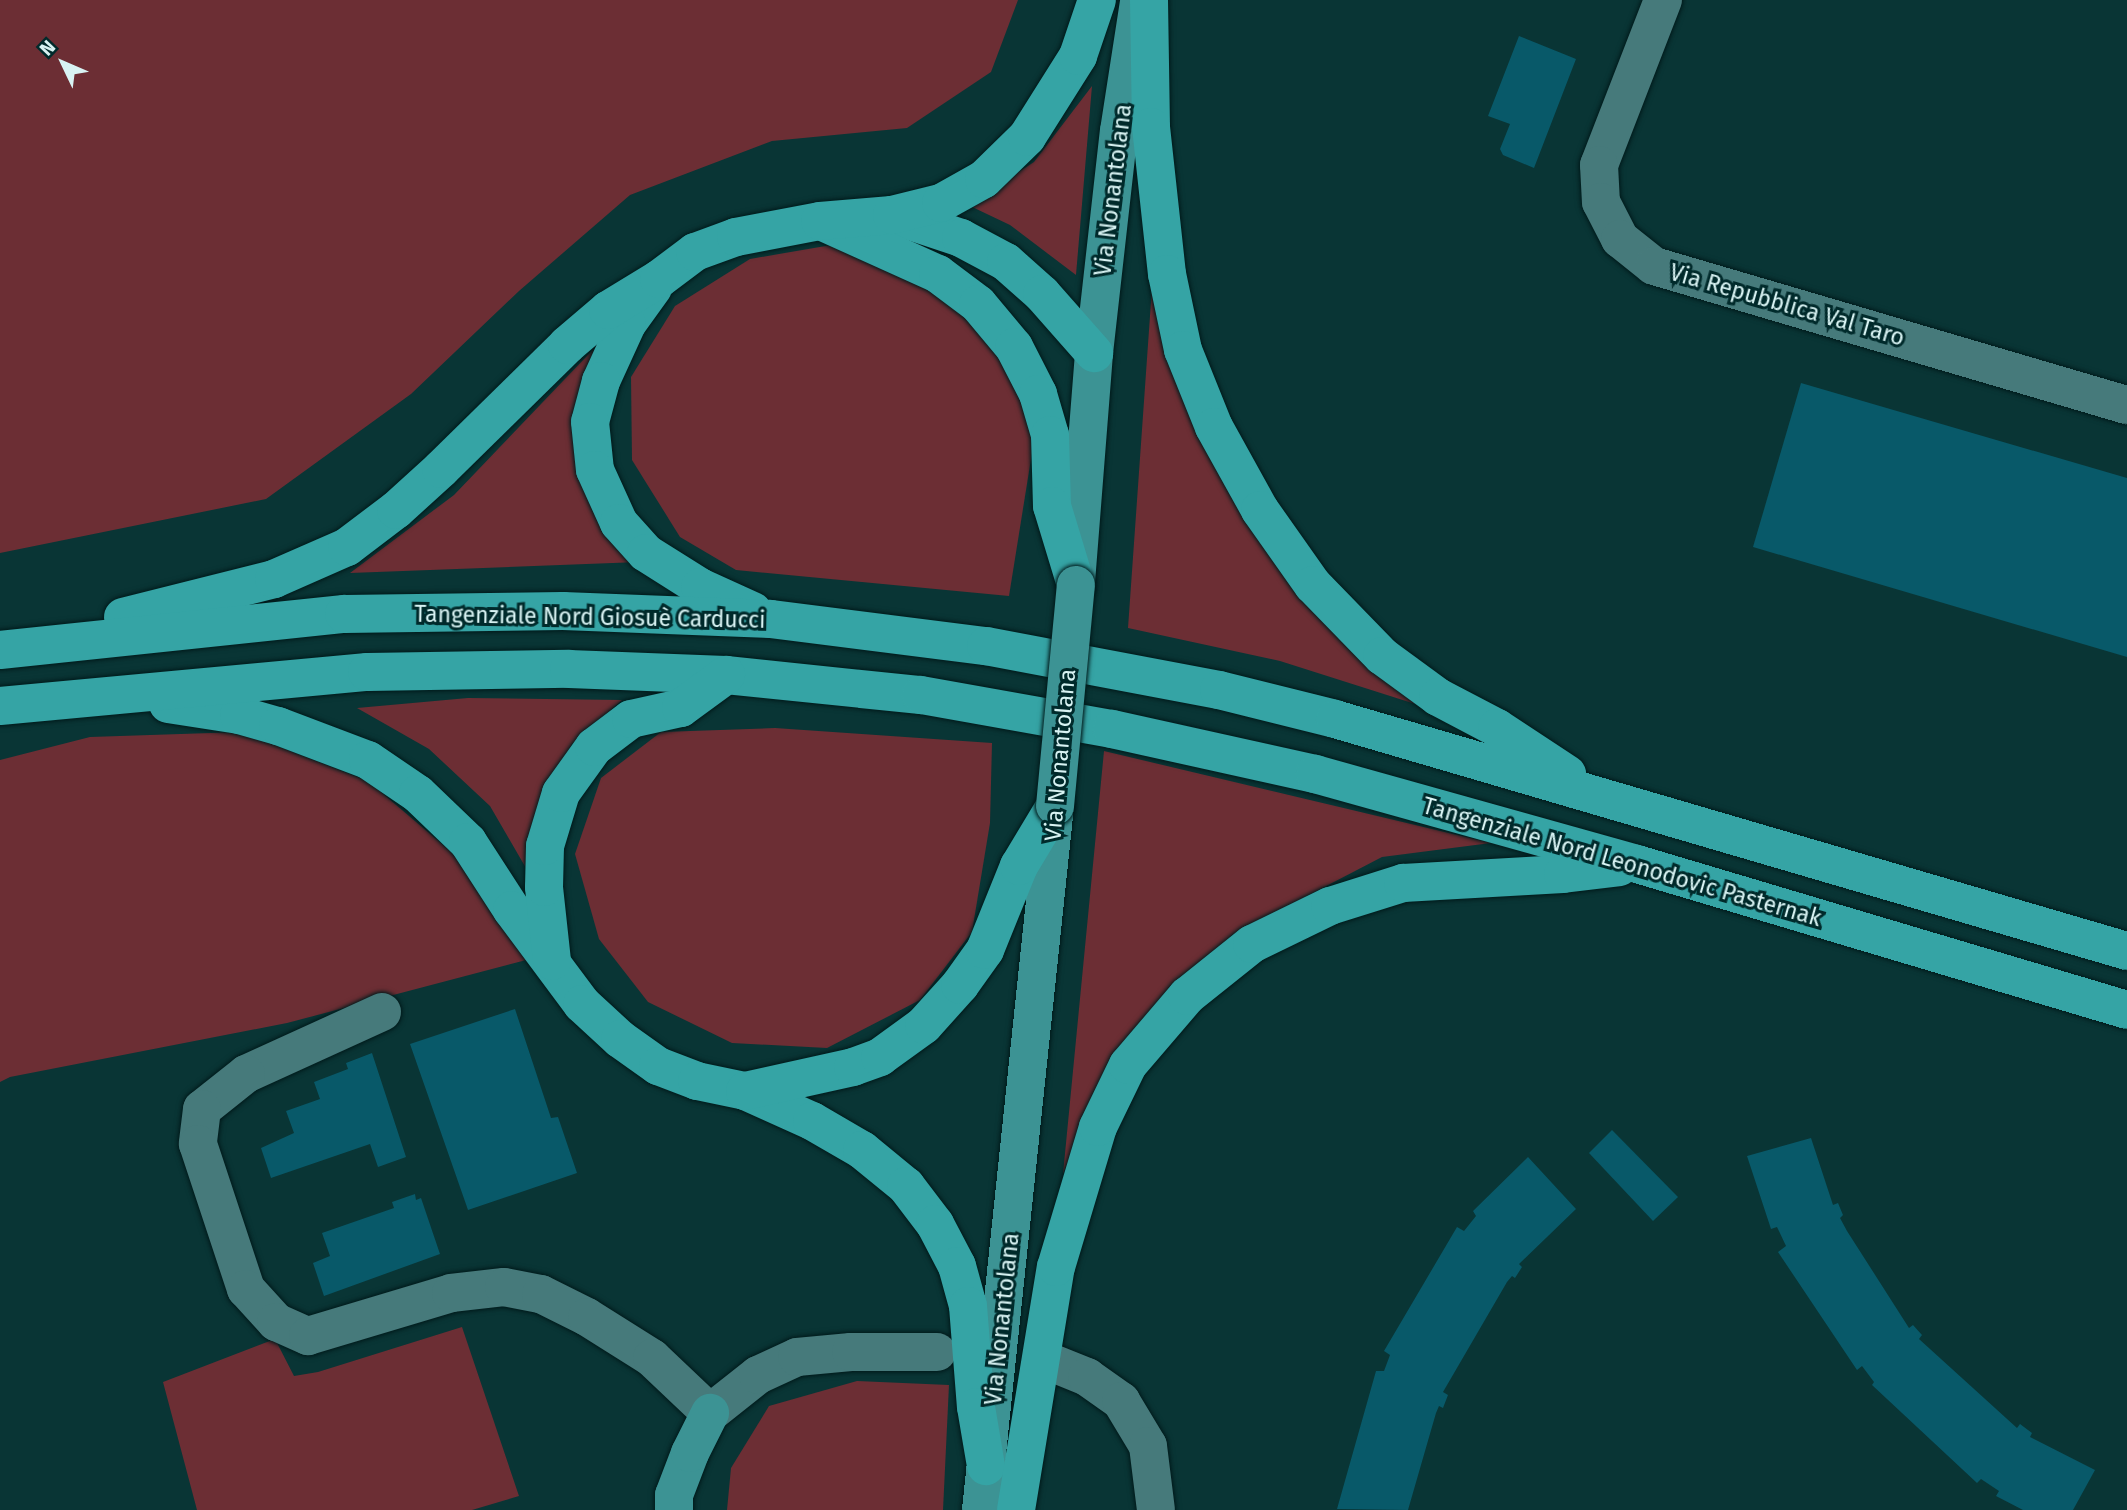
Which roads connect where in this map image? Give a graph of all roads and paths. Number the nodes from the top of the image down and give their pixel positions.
1 (1097, 0) edge
2 (1139, 0) edge
3 (1149, 0) edge
4 (1663, 0) edge
5 (892, 215) junction
6 (820, 221) junction
7 (659, 279) junction
8 (1094, 353) junction
9 (2127, 405) edge
10 (1076, 585) junction
11 (771, 619) junction
12 (11, 648) edge
13 (726, 675) junction
14 (107, 695) junction
15 (0, 706) edge
16 (1598, 795) junction
17 (1055, 806) junction
18 (1637, 864) junction
19 (2127, 951) edge
20 (552, 961) junction
21 (2127, 1010) edge
22 (382, 1012) dead end
23 (745, 1091) junction
24 (937, 1352) dead end
25 (1055, 1364) dead end
26 (710, 1413) junction
27 (986, 1466) junction
28 (674, 1510) edge
29 (981, 1510) edge
30 (1016, 1510) edge
31 (1156, 1510) edge

1 - 5 highway
2 - 8 main road, Via Nonantolana
3 - 16 highway
4 - 9 street, Via Repubblica Val Taro
5 - 6 highway
5 - 8 highway
6 - 7 highway
6 - 10 highway
7 - 11 highway
7 - 12 highway
8 - 10 main road, Via Nonantolana
10 - 17 main road, Via Nonantolana, bridge
11 - 12 highway, Tangenziale Nord Giosuè Carducci
11 - 16 highway, Tangenziale Nord Giosuè Carducci
13 - 14 highway
13 - 18 highway, Tangenziale Nord Leonodovic Pasternak
13 - 20 highway
14 - 15 highway
14 - 20 highway
16 - 19 highway
17 - 23 highway
17 - 27 main road, Via Nonantolana
18 - 21 highway, Tangenziale Nord Leonodovic Pasternak
18 - 30 highway
20 - 23 highway
22 - 26 street
23 - 27 highway
24 - 26 street
25 - 31 street
26 - 28 main road
27 - 29 main road, Via Nonantolana

